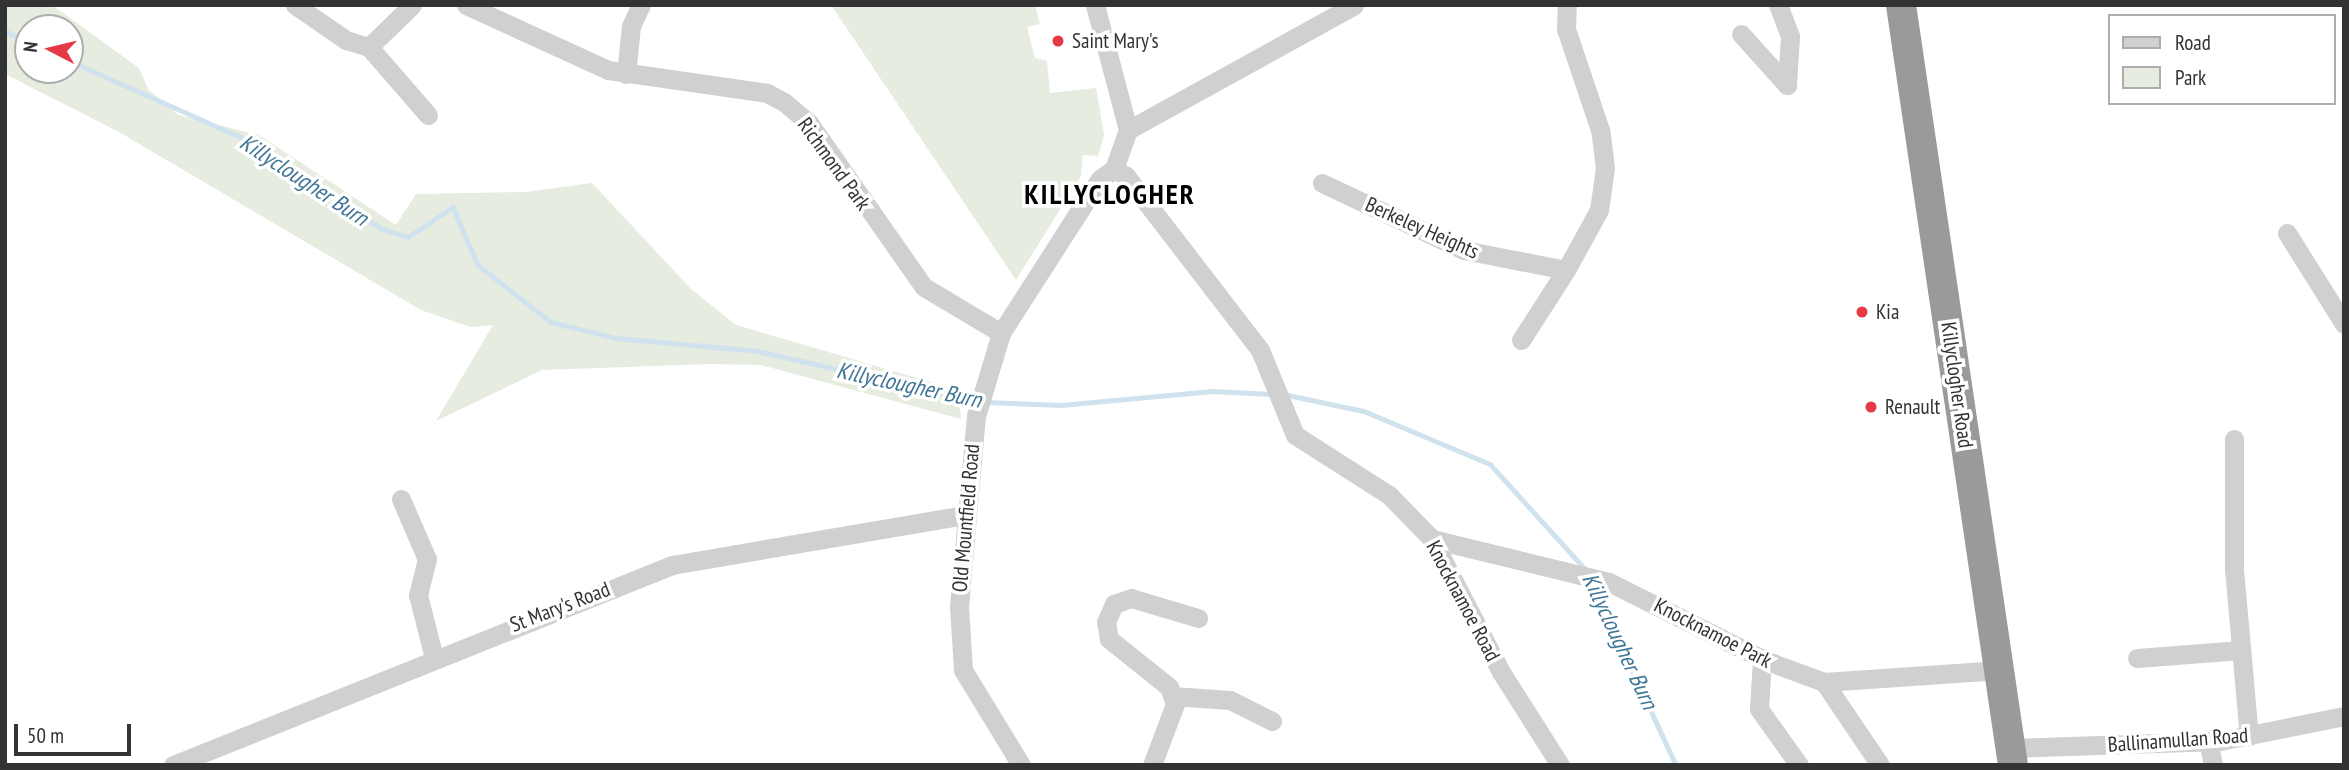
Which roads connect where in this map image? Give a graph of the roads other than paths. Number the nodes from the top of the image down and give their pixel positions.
1 (295, 5) edge
2 (412, 5) edge
3 (466, 5) edge
4 (641, 5) edge
5 (1095, 5) edge
6 (1354, 5) edge
7 (1567, 5) edge
8 (1778, 5) edge
9 (1901, 5) edge
10 (1741, 34) dead end
11 (369, 47) junction
12 (626, 74) junction
13 (428, 115) dead end
14 (1128, 130) junction
15 (1114, 170) junction
16 (1322, 183) dead end
17 (2287, 233) dead end
18 (1566, 270) junction
19 (2344, 324) edge
20 (1001, 333) junction
21 (1521, 340) dead end
22 (2234, 439) dead end
23 (401, 499) dead end
24 (966, 515) junction
25 (1432, 539) junction
26 (1198, 618) dead end
27 (2241, 650) junction
28 (433, 658) junction
29 (1762, 659) junction
30 (2137, 659) dead end
31 (2000, 670) junction
32 (1824, 682) junction
33 (1172, 696) junction
34 (2344, 716) edge
35 (1272, 721) dead end
36 (2249, 736) junction
37 (2208, 741) junction
38 (2011, 756) edge
39 (173, 765) edge
40 (1021, 765) edge
41 (1152, 765) edge
42 (1560, 765) edge
43 (1798, 765) edge
44 (1880, 765) edge
45 (2213, 765) edge

1 - 11 street
2 - 11 street
3 - 12 street, Richmond Park
4 - 12 street
5 - 14 street
6 - 14 street
7 - 18 street
8 - 10 street
9 - 31 highway, Killyclogher Road
11 - 13 street
12 - 20 street, Richmond Park
14 - 15 street
15 - 20 street, Old Mountfield Road
15 - 25 street, Knocknamoe Road
16 - 18 street, Berkeley Heights
17 - 19 street
18 - 21 street
20 - 24 street, Old Mountfield Road
22 - 27 street
23 - 28 street
24 - 28 street, St Mary's Road
24 - 40 street, Old Mountfield Road
25 - 29 street, Knocknamoe Park
25 - 42 street, Knocknamoe Road
26 - 33 street
27 - 30 street
27 - 36 street
28 - 39 street, St Mary's Road
29 - 32 street, Knocknamoe Park
29 - 43 street
31 - 32 street, Knocknamoe Park
31 - 38 highway, Killyclogher Road
32 - 44 street
33 - 35 street
33 - 41 street
34 - 36 street, Ballinamullan Road
36 - 37 street, Ballinamullan Road
37 - 38 street, Ballinamullan Road
37 - 45 street

